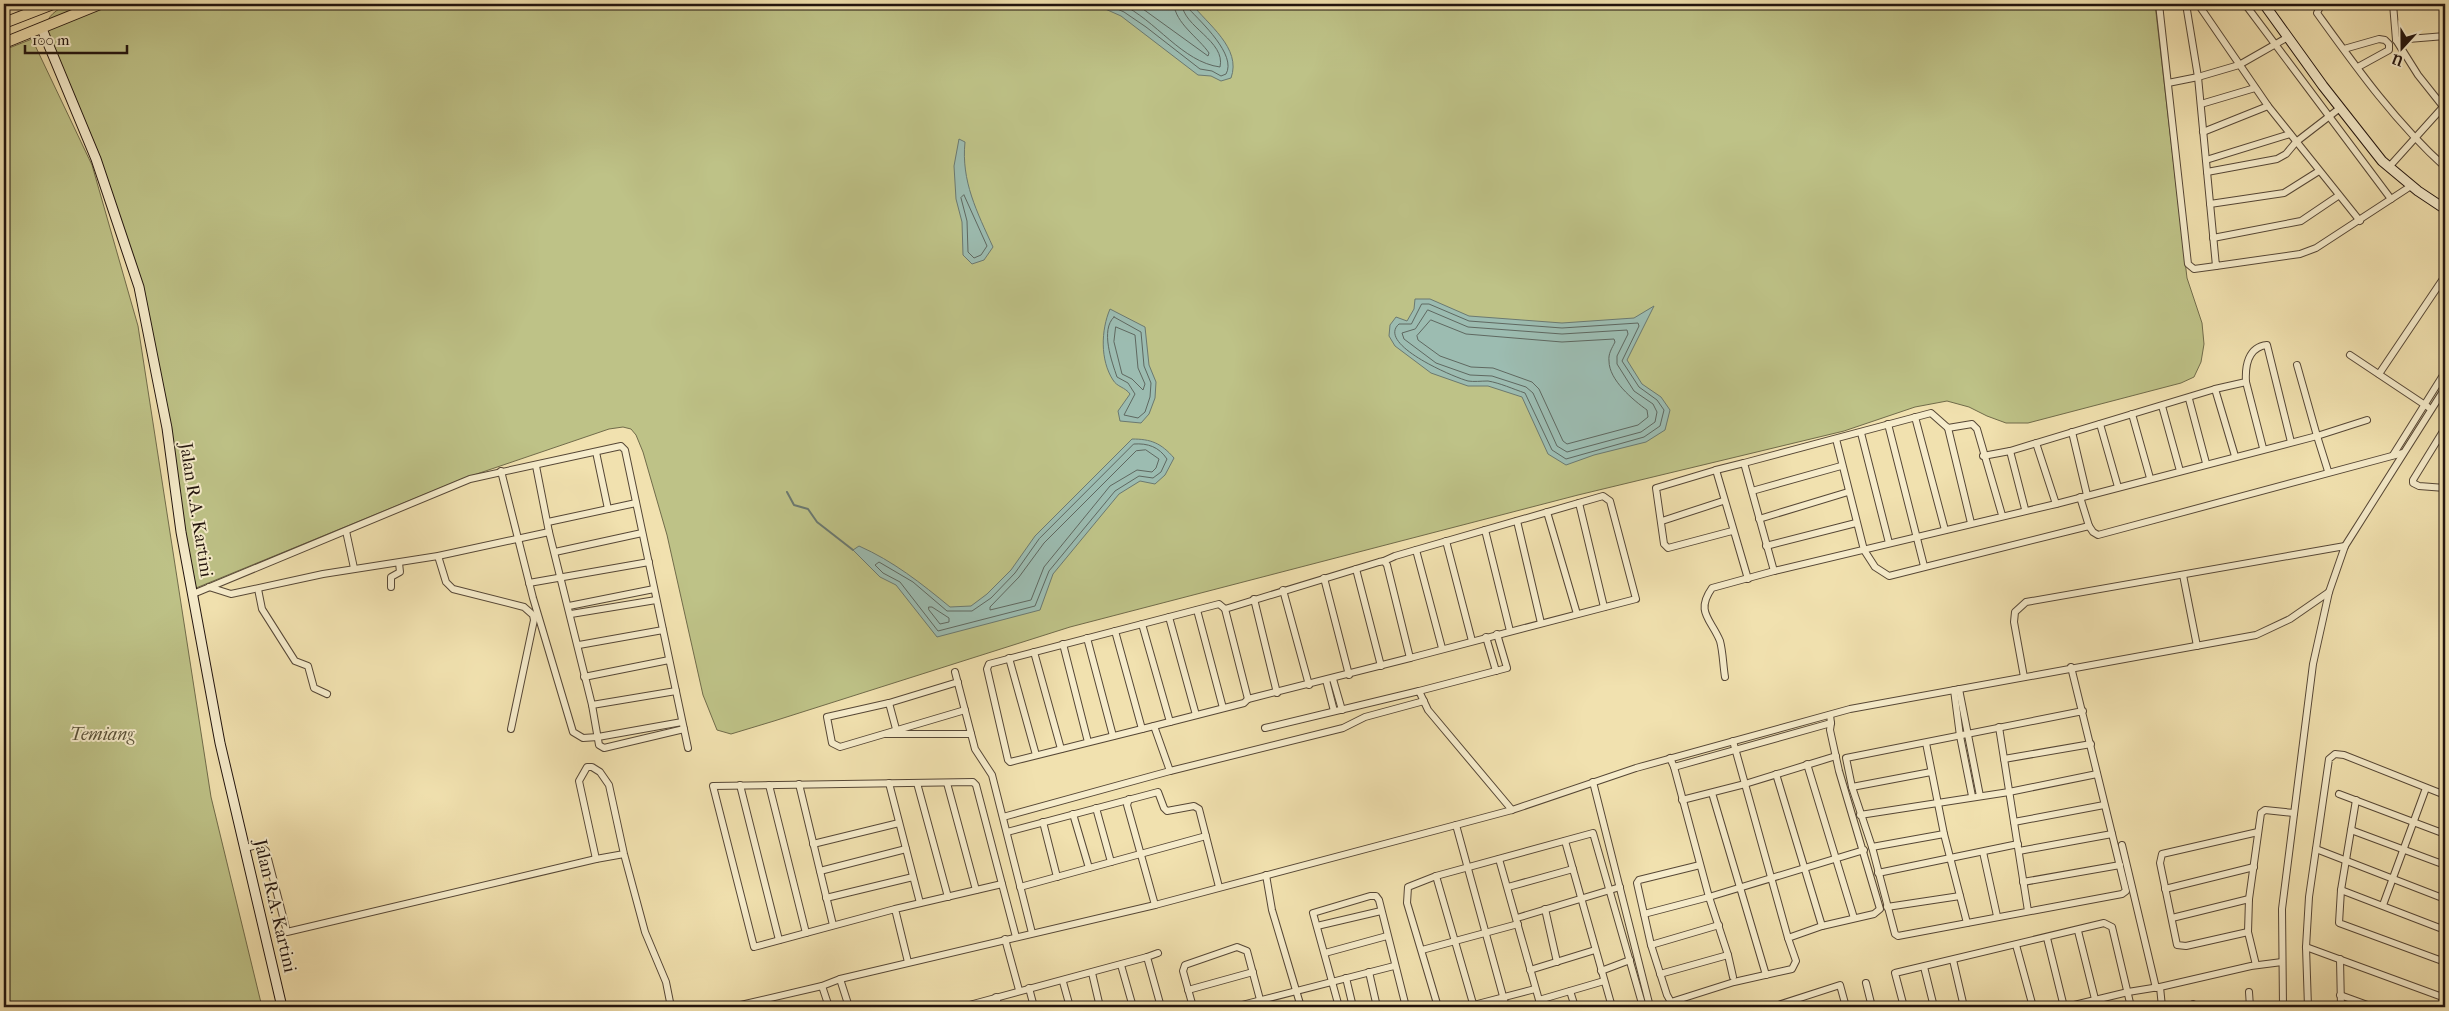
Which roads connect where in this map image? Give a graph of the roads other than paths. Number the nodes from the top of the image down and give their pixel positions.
1 (53, 4) edge
2 (100, 4) edge
3 (2159, 4) edge
4 (2186, 4) edge
5 (2198, 4) edge
6 (2245, 4) edge
7 (2264, 4) edge
8 (2340, 4) edge
9 (2393, 4) edge
10 (4, 23) edge
11 (42, 29) junction
12 (2445, 36) edge
13 (2288, 37) junction
14 (2396, 40) junction
15 (4, 43) edge
16 (2274, 45) junction
17 (2344, 49) junction
18 (2239, 65) junction
19 (2358, 67) junction
20 (2198, 78) junction
21 (2168, 83) junction
22 (2255, 88) junction
23 (2201, 104) junction
24 (2268, 106) junction
25 (2340, 108) junction
26 (2444, 108) edge
27 (2328, 117) junction
28 (2203, 132) junction
29 (2290, 134) junction
30 (2415, 140) junction
31 (2296, 142) junction
32 (2206, 160) junction
33 (2389, 167) junction
34 (2445, 167) edge
35 (2319, 171) junction
36 (2207, 172) junction
37 (2411, 186) junction
38 (2338, 196) junction
39 (2391, 199) junction
40 (2210, 204) junction
41 (2445, 209) edge
42 (2360, 221) junction
43 (2213, 238) junction
44 (2216, 266) junction
45 (2445, 276) edge
46 (2350, 355) dead end
47 (2297, 365) dead end
48 (2445, 372) edge
49 (2379, 374) junction
50 (2246, 382) junction
51 (2445, 388) edge
52 (2215, 389) junction
53 (2189, 399) junction
54 (2424, 405) junction
55 (2162, 406) junction
56 (2431, 409) junction
57 (2132, 414) junction
58 (1915, 416) junction
59 (2367, 420) dead end
60 (1888, 424) junction
61 (2100, 424) junction
62 (1948, 428) junction
63 (2445, 428) edge
64 (2072, 432) junction
65 (1861, 433) junction
66 (2317, 436) junction
67 (1836, 439) junction
68 (2291, 442) junction
69 (2036, 443) junction
70 (2263, 448) junction
71 (2010, 451) junction
72 (596, 452) junction
73 (2403, 452) junction
74 (2393, 455) junction
75 (1983, 456) junction
76 (2236, 456) junction
77 (1744, 463) junction
78 (2206, 463) junction
79 (536, 466) junction
80 (1841, 466) junction
81 (1716, 470) junction
82 (501, 471) junction
83 (2180, 471) junction
84 (2328, 471) junction
85 (2150, 478) junction
86 (2118, 487) junction
87 (2445, 487) edge
88 (1752, 491) junction
89 (1848, 492) junction
90 (2088, 495) junction
91 (2080, 497) junction
92 (1724, 501) junction
93 (636, 503) junction
94 (1579, 503) junction
95 (2056, 504) junction
96 (608, 509) junction
97 (2025, 509) junction
98 (1547, 512) junction
99 (2002, 515) junction
100 (1759, 519) junction
101 (1662, 520) junction
102 (1517, 521) junction
103 (548, 522) junction
104 (1856, 523) junction
105 (1971, 523) junction
106 (2089, 526) junction
107 (1485, 530) junction
108 (1944, 530) junction
109 (346, 531) junction
110 (1732, 531) junction
111 (549, 532) junction
112 (642, 533) junction
113 (1918, 537) junction
114 (519, 540) junction
115 (1446, 541) junction
116 (1889, 543) junction
117 (1766, 546) junction
118 (2344, 546) junction
119 (1416, 550) junction
120 (1864, 550) junction
121 (556, 552) junction
122 (438, 556) junction
123 (648, 562) junction
124 (1384, 562) junction
125 (399, 563) junction
126 (1924, 566) junction
127 (354, 568) junction
128 (1356, 569) junction
129 (1774, 571) junction
130 (2183, 574) junction
131 (562, 577) junction
132 (1324, 578) junction
133 (1748, 579) junction
134 (529, 582) junction
135 (210, 587) junction
136 (391, 587) dead end
137 (258, 589) junction
138 (654, 589) junction
139 (1283, 590) junction
140 (2329, 592) junction
141 (193, 594) junction
142 (1254, 599) junction
143 (656, 600) junction
144 (569, 606) junction
145 (1604, 607) junction
146 (1225, 609) junction
147 (1197, 610) junction
148 (571, 614) junction
149 (1577, 614) junction
150 (1169, 617) junction
151 (1542, 623) junction
152 (1142, 624) junction
153 (663, 630) junction
154 (1115, 631) junction
155 (1510, 631) junction
156 (1498, 634) junction
157 (1486, 637) junction
158 (1087, 638) junction
159 (1472, 640) junction
160 (1063, 644) junction
161 (578, 645) junction
162 (2196, 646) junction
163 (1442, 648) junction
164 (1034, 652) junction
165 (1009, 658) junction
166 (1410, 658) junction
167 (669, 660) junction
168 (1381, 666) junction
169 (2071, 667) junction
170 (1496, 670) junction
171 (956, 672) dead end
172 (1349, 675) junction
173 (1725, 676) dead end
174 (584, 677) junction
175 (2024, 677) junction
176 (1330, 679) junction
177 (958, 682) junction
178 (1309, 685) junction
179 (1957, 689) junction
180 (676, 691) junction
181 (1419, 691) junction
182 (1277, 693) junction
183 (327, 694) dead end
184 (1248, 699) junction
185 (1424, 701) junction
186 (889, 703) junction
187 (592, 705) junction
188 (1223, 708) junction
189 (965, 710) junction
190 (1342, 710) junction
191 (1334, 711) junction
192 (2083, 711) junction
193 (1196, 715) junction
194 (1830, 715) junction
195 (1170, 722) junction
196 (1831, 723) junction
197 (683, 726) junction
198 (1154, 726) junction
199 (1999, 727) junction
200 (1265, 728) dead end
201 (511, 729) dead end
202 (896, 729) junction
203 (1142, 729) junction
204 (882, 734) junction
205 (971, 734) junction
206 (1969, 735) junction
207 (1113, 736) junction
208 (1960, 736) junction
209 (598, 737) junction
210 (1733, 741) junction
211 (1088, 742) junction
212 (1926, 743) junction
213 (2091, 744) junction
214 (688, 748) dead end
215 (1061, 749) junction
216 (1736, 750) junction
217 (1036, 755) junction
218 (1836, 756) junction
219 (1670, 758) junction
220 (2004, 760) junction
221 (1807, 764) junction
222 (1674, 767) junction
223 (1170, 770) junction
224 (1931, 772) junction
225 (1776, 774) junction
226 (2097, 774) junction
227 (1593, 782) junction
228 (917, 783) junction
229 (946, 783) junction
230 (799, 784) junction
231 (889, 784) junction
232 (1745, 784) junction
233 (740, 785) junction
234 (769, 785) junction
235 (1852, 787) junction
236 (2426, 788) junction
237 (1712, 792) junction
238 (2009, 792) junction
239 (2339, 794) dead end
240 (2445, 795) edge
241 (1972, 796) junction
242 (1980, 796) junction
243 (1129, 799) junction
244 (1682, 800) junction
245 (2356, 800) junction
246 (1937, 803) junction
247 (2104, 805) junction
248 (1096, 808) junction
249 (1512, 810) junction
250 (2294, 813) junction
251 (1073, 814) junction
252 (1860, 815) junction
253 (1003, 817) junction
254 (1042, 822) junction
255 (2014, 822) junction
256 (2414, 822) junction
257 (900, 823) junction
258 (1456, 825) junction
259 (2351, 830) junction
260 (1006, 832) junction
261 (2258, 832) junction
262 (1944, 834) junction
263 (2112, 834) junction
264 (2445, 834) edge
265 (1206, 836) junction
266 (1565, 841) junction
267 (813, 844) junction
268 (2122, 845) dead end
269 (1872, 847) junction
270 (245, 848) junction
271 (2019, 848) junction
272 (906, 849) junction
273 (2316, 849) junction
274 (2404, 849) junction
275 (1864, 850) junction
276 (1983, 852) junction
277 (1141, 853) junction
278 (624, 854) junction
279 (1836, 858) junction
280 (1952, 858) junction
281 (596, 859) junction
282 (1499, 860) junction
283 (2347, 860) junction
284 (1110, 862) junction
285 (1700, 865) junction
286 (2120, 865) junction
287 (2445, 865) edge
288 (2254, 867) junction
289 (1089, 868) junction
290 (1468, 868) junction
291 (1804, 868) junction
292 (1573, 869) junction
293 (820, 871) junction
294 (1878, 873) junction
295 (1266, 875) junction
296 (913, 876) junction
297 (1436, 876) junction
298 (1057, 877) junction
299 (1771, 878) junction
300 (2393, 879) junction
301 (2023, 882) junction
302 (1002, 884) junction
303 (1740, 886) junction
304 (1020, 887) junction
305 (1219, 887) junction
306 (1508, 887) junction
307 (1620, 887) junction
308 (2165, 889) junction
309 (976, 890) junction
310 (2341, 890) junction
311 (1610, 891) junction
312 (1960, 896) junction
313 (948, 897) junction
314 (1709, 897) junction
315 (826, 898) junction
316 (1581, 899) junction
317 (2249, 899) junction
318 (2445, 899) edge
319 (920, 903) junction
320 (1155, 905) junction
321 (2383, 906) junction
322 (1887, 907) junction
323 (1545, 908) junction
324 (895, 909) junction
325 (1381, 911) junction
326 (2028, 911) junction
327 (1644, 914) junction
328 (1997, 916) junction
329 (1854, 918) junction
330 (2172, 918) junction
331 (1517, 921) junction
332 (1967, 923) junction
333 (1718, 925) junction
334 (833, 926) junction
335 (1317, 926) junction
336 (1822, 926) junction
337 (2445, 930) edge
338 (2078, 931) junction
339 (2248, 932) junction
340 (806, 933) junction
341 (1032, 933) junction
342 (1486, 934) junction
343 (1387, 936) junction
344 (1016, 937) junction
345 (1788, 938) junction
346 (2047, 938) junction
347 (1005, 939) junction
348 (779, 940) junction
349 (1454, 942) junction
350 (1651, 944) junction
351 (2016, 945) junction
352 (2306, 947) junction
353 (1422, 950) junction
354 (1595, 950) junction
355 (1324, 952) junction
356 (1158, 953) dead end
357 (1728, 955) junction
358 (1148, 957) junction
359 (2340, 959) junction
360 (1630, 960) junction
361 (1953, 960) junction
362 (908, 962) junction
363 (1557, 962) junction
364 (2282, 962) junction
365 (2445, 962) edge
366 (1122, 965) junction
367 (2256, 965) junction
368 (1394, 966) junction
369 (1924, 967) junction
370 (1530, 970) junction
371 (1601, 971) junction
372 (1253, 972) junction
373 (1369, 972) junction
374 (1092, 973) junction
375 (1660, 974) junction
376 (1766, 975) junction
377 (1346, 978) junction
378 (1733, 978) dead end
379 (840, 979) junction
380 (1604, 981) junction
381 (1063, 982) junction
382 (1333, 982) junction
383 (1866, 984) dead end
384 (822, 986) junction
385 (2158, 987) junction
386 (1030, 988) junction
387 (1535, 989) junction
388 (1019, 990) junction
389 (1188, 990) junction
390 (1297, 991) junction
391 (1570, 991) junction
392 (2128, 992) junction
393 (2249, 992) dead end
394 (2340, 995) junction
395 (996, 997) junction
396 (2444, 998) edge
397 (1504, 999) junction
398 (1262, 1004) edge
399 (1540, 1004) edge
400 (2096, 1004) edge
401 (1251, 1005) edge
402 (1474, 1006) edge
403 (282, 1007) edge
404 (671, 1007) edge
405 (732, 1007) edge
406 (829, 1007) edge
407 (849, 1007) edge
408 (963, 1007) edge
409 (999, 1007) edge
410 (1034, 1007) edge
411 (1070, 1007) edge
412 (1100, 1007) edge
413 (1132, 1007) edge
414 (1161, 1007) edge
415 (1193, 1007) edge
416 (1234, 1007) edge
417 (1301, 1007) edge
418 (1339, 1007) edge
419 (1353, 1007) edge
420 (1378, 1007) edge
421 (1406, 1007) edge
422 (1438, 1007) edge
423 (1466, 1007) edge
424 (1506, 1007) edge
425 (1575, 1007) edge
426 (1612, 1007) edge
427 (1642, 1007) edge
428 (1650, 1007) edge
429 (1772, 1007) edge
430 (1846, 1007) edge
431 (1872, 1007) edge
432 (1904, 1007) edge
433 (1934, 1007) edge
434 (1964, 1007) edge
435 (2033, 1007) edge
436 (2065, 1007) edge
437 (2131, 1007) edge
438 (2162, 1007) edge
439 (2248, 1007) edge
440 (2283, 1007) edge
441 (2308, 1007) edge
442 (2340, 1007) edge
443 (2373, 1007) edge
444 (2440, 1007) edge

1 - 10 highway
2 - 11 highway
3 - 21 street
4 - 20 street
5 - 18 street
6 - 16 street
7 - 13 main road
8 - 17 street
9 - 14 street
11 - 15 highway
11 - 141 main road, Jalan R.A. Kartini
12 - 14 street
13 - 16 street
13 - 25 main road
14 - 26 street
16 - 18 street
16 - 27 street
17 - 19 street
17 - 19 street
18 - 20 street
18 - 22 street
19 - 30 street
20 - 21 street
20 - 23 street
21 - 44 street
22 - 23 street
22 - 24 street
23 - 28 street
24 - 28 street
24 - 29 street
25 - 27 street
25 - 33 main road
26 - 30 street
27 - 31 street
27 - 39 street
28 - 32 street
29 - 31 street
29 - 32 street
30 - 33 street
30 - 34 street
31 - 35 street
31 - 36 street
32 - 36 street
33 - 37 main road
35 - 38 street
35 - 40 street
36 - 40 street
37 - 39 street
37 - 41 main road
38 - 42 street
38 - 43 street
39 - 42 street
40 - 43 street
42 - 44 street
43 - 44 street
45 - 49 street
46 - 49 street
47 - 66 street
48 - 54 street
49 - 54 street
50 - 52 street
50 - 68 street
50 - 70 street
51 - 56 street
52 - 53 street
52 - 76 street
53 - 55 street
53 - 78 street
54 - 56 street
54 - 74 street
55 - 57 street
55 - 83 street
56 - 73 street
57 - 61 street
57 - 85 street
58 - 60 street
58 - 62 street
58 - 108 street
59 - 66 street
60 - 65 street
60 - 113 street
61 - 64 street
61 - 86 street
62 - 75 street
62 - 105 street
63 - 87 street
64 - 69 street
64 - 90 street
65 - 67 street
65 - 116 street
66 - 68 street
66 - 84 street
67 - 77 street
67 - 80 street
68 - 70 street
69 - 71 street
69 - 95 street
70 - 76 street
71 - 75 street
71 - 97 street
72 - 79 street
72 - 93 street
72 - 96 street
73 - 74 street
73 - 118 street
74 - 84 street
75 - 99 street
76 - 78 street
77 - 81 street
77 - 88 street
78 - 83 street
79 - 82 street
79 - 103 street
80 - 88 street
80 - 89 street
81 - 92 street
81 - 101 street
82 - 109 street
82 - 114 street
83 - 85 street
84 - 106 street
85 - 86 street
86 - 90 street
88 - 100 street
89 - 100 street
89 - 104 street
90 - 91 street
91 - 95 street
91 - 106 street
92 - 101 street
92 - 110 street
93 - 96 street
93 - 112 street
94 - 98 street
94 - 145 street
94 - 145 street
95 - 97 street
96 - 103 street
97 - 99 street
98 - 102 street
98 - 149 street
99 - 105 street
100 - 117 street
101 - 110 street
102 - 107 street
102 - 151 street
103 - 111 street
104 - 117 street
104 - 120 street
105 - 108 street
106 - 126 street
107 - 115 street
107 - 155 street
108 - 113 street
109 - 127 street
109 - 135 street
110 - 133 street
111 - 114 street
111 - 121 street
112 - 121 street
112 - 123 street
113 - 116 street
113 - 126 street
114 - 122 street
114 - 134 street
115 - 119 street
115 - 159 street
116 - 120 street
117 - 129 street
118 - 130 street
118 - 140 street
119 - 124 street
119 - 163 street
120 - 126 street
120 - 129 street
121 - 131 street
122 - 125 street
122 - 201 street
123 - 131 street
123 - 138 street
124 - 128 street
124 - 166 street
125 - 127 street
125 - 136 street
127 - 137 street
128 - 132 street
128 - 168 street
129 - 133 street
130 - 162 street
130 - 175 street
131 - 134 street
131 - 144 street
132 - 139 street
132 - 172 street
133 - 173 street
134 - 209 street
135 - 137 street
135 - 141 street
137 - 183 street
138 - 143 street
138 - 144 street
139 - 142 street
139 - 178 street
140 - 162 street
140 - 250 street
141 - 270 main road, Jalan R.A. Kartini
142 - 146 street
142 - 182 street
143 - 148 street
143 - 153 street
144 - 148 street
145 - 149 street
146 - 147 street
146 - 184 street
147 - 150 street
147 - 188 street
148 - 161 street
149 - 151 street
150 - 152 street
150 - 193 street
151 - 155 street
152 - 154 street
152 - 195 street
153 - 161 street
153 - 167 street
154 - 158 street
154 - 203 street
155 - 156 street
156 - 157 street
156 - 170 street
157 - 159 street
157 - 170 street
158 - 160 street
158 - 207 street
159 - 163 street
160 - 164 street
160 - 211 street
161 - 174 street
162 - 169 street
163 - 166 street
164 - 165 street
164 - 215 street
165 - 217 street
165 - 217 street
166 - 168 street
167 - 174 street
167 - 180 street
168 - 172 street
169 - 175 street
169 - 192 street
170 - 181 street
171 - 177 street
172 - 176 street
174 - 187 street
175 - 179 street
176 - 178 street
176 - 190 street
176 - 191 street
177 - 186 street
177 - 189 street
178 - 182 street
179 - 194 street
179 - 206 street
179 - 208 street
180 - 187 street
180 - 197 street
181 - 185 street
181 - 190 street
182 - 184 street
184 - 188 street
185 - 223 street
185 - 249 street
186 - 202 street
186 - 204 street
187 - 209 street
188 - 193 street
189 - 202 street
189 - 205 street
190 - 191 street
191 - 200 street
192 - 199 street
192 - 213 street
193 - 195 street
194 - 196 street
194 - 210 street
195 - 198 street
196 - 216 street
196 - 218 street
197 - 209 street
197 - 209 street
197 - 214 street
198 - 203 street
198 - 223 street
199 - 206 street
199 - 220 street
202 - 204 street
203 - 207 street
204 - 205 street
205 - 253 street
206 - 208 street
206 - 242 street
207 - 211 street
208 - 212 street
208 - 241 street
210 - 216 street
210 - 219 street
211 - 215 street
212 - 224 street
212 - 235 street
213 - 220 street
213 - 226 street
215 - 217 street
216 - 222 street
216 - 232 street
218 - 221 street
218 - 275 street
219 - 222 street
219 - 227 street
220 - 238 street
221 - 225 street
221 - 279 street
222 - 244 street
223 - 253 street
224 - 235 street
224 - 246 street
225 - 232 street
225 - 291 street
226 - 238 street
226 - 247 street
227 - 249 street
227 - 307 street
228 - 229 street
228 - 231 street
228 - 313 street
229 - 302 street
229 - 309 street
230 - 231 street
230 - 234 street
230 - 267 street
231 - 257 street
232 - 237 street
232 - 299 street
233 - 234 street
233 - 348 street
233 - 348 street
234 - 340 street
235 - 252 street
236 - 240 street
236 - 256 street
236 - 273 street
237 - 244 street
237 - 303 street
238 - 242 street
238 - 255 street
239 - 245 street
241 - 242 street
241 - 246 street
243 - 248 street
243 - 265 street
243 - 277 street
244 - 285 street
245 - 256 street
245 - 259 street
246 - 252 street
246 - 262 street
247 - 255 street
247 - 263 street
248 - 251 street
248 - 284 street
249 - 258 street
250 - 261 street
250 - 364 street
251 - 254 street
251 - 289 street
252 - 269 street
253 - 260 street
254 - 260 street
254 - 298 street
255 - 271 street
256 - 264 street
256 - 274 street
257 - 267 street
257 - 272 street
258 - 290 street
258 - 295 street
259 - 274 street
259 - 283 street
260 - 304 street
261 - 288 street
261 - 308 street
262 - 269 street
262 - 280 street
263 - 271 street
263 - 286 street
265 - 277 street
265 - 305 street
266 - 282 street
266 - 292 street
266 - 311 street
267 - 293 street
268 - 385 street
269 - 294 street
270 - 281 street
270 - 403 main road, Jalan R.A. Kartini
271 - 276 street
271 - 301 street
272 - 293 street
272 - 296 street
273 - 283 street
273 - 352 street
274 - 287 street
274 - 300 street
275 - 279 street
275 - 329 street
276 - 280 street
276 - 328 street
277 - 284 street
277 - 320 street
278 - 281 street
278 - 281 street
278 - 404 street
279 - 291 street
279 - 329 street
280 - 294 street
280 - 312 street
282 - 290 street
282 - 306 street
283 - 300 street
283 - 310 street
284 - 289 street
285 - 314 street
285 - 327 street
286 - 301 street
286 - 326 street
288 - 308 street
288 - 317 street
289 - 298 street
290 - 297 street
290 - 342 street
291 - 299 street
291 - 336 street
292 - 306 street
292 - 316 street
293 - 315 street
294 - 322 street
295 - 305 street
295 - 390 street
296 - 315 street
296 - 319 street
297 - 349 street
297 - 353 street
298 - 304 street
299 - 303 street
299 - 345 street
300 - 318 street
300 - 321 street
301 - 326 street
302 - 309 street
302 - 344 street
303 - 314 street
303 - 376 street
304 - 341 street
305 - 320 street
306 - 331 street
307 - 311 street
307 - 428 street
308 - 330 street
309 - 313 street
310 - 321 street
310 - 365 street
311 - 316 street
311 - 360 street
312 - 322 street
312 - 332 street
313 - 319 street
314 - 327 street
314 - 333 street
315 - 334 street
316 - 323 street
316 - 354 street
317 - 330 street
317 - 339 street
319 - 324 street
320 - 341 street
321 - 337 street
322 - 332 street
323 - 331 street
323 - 363 street
324 - 334 street
324 - 362 street
325 - 335 street
325 - 335 street
325 - 343 street
326 - 328 street
327 - 350 street
328 - 332 street
329 - 336 street
330 - 339 street
331 - 342 street
331 - 370 street
333 - 350 street
333 - 357 street
334 - 340 street
335 - 355 street
336 - 345 street
338 - 346 street
338 - 392 street
338 - 400 street
339 - 367 street
340 - 348 street
341 - 344 street
342 - 349 street
342 - 397 street
343 - 355 street
343 - 368 street
344 - 347 street
345 - 376 street
346 - 351 street
346 - 436 street
347 - 362 street
347 - 388 street
349 - 353 street
349 - 402 street
350 - 375 street
351 - 361 street
351 - 435 street
352 - 359 street
352 - 441 street
353 - 422 street
354 - 363 street
354 - 371 street
355 - 382 street
356 - 358 street
357 - 375 street
357 - 378 street
358 - 366 street
358 - 414 street
359 - 394 street
359 - 396 street
360 - 371 street
360 - 427 street
361 - 369 street
361 - 434 street
362 - 379 street
363 - 370 street
364 - 367 street
364 - 440 street
366 - 374 street
366 - 413 street
367 - 385 street
368 - 373 street
368 - 421 street
369 - 432 street
369 - 433 street
370 - 387 street
371 - 380 street
372 - 389 street
372 - 389 street
372 - 398 street
373 - 377 street
373 - 420 street
374 - 381 street
374 - 412 street
375 - 376 street
377 - 382 street
377 - 419 street
379 - 384 street
379 - 407 street
380 - 391 street
380 - 426 street
381 - 386 street
381 - 411 street
382 - 390 street
382 - 418 street
383 - 431 street
384 - 405 street
384 - 406 street
385 - 392 street
385 - 438 street
386 - 388 street
386 - 410 street
387 - 397 street
387 - 399 street
388 - 395 street
389 - 415 street
390 - 398 street
390 - 417 street
391 - 399 street
391 - 425 street
392 - 400 street
392 - 437 street
393 - 439 street
394 - 442 street
394 - 443 street
395 - 408 street
395 - 409 street
396 - 444 street
397 - 402 street
397 - 424 street
398 - 401 street
400 - 436 street
401 - 416 street
402 - 423 street
429 - 430 street

